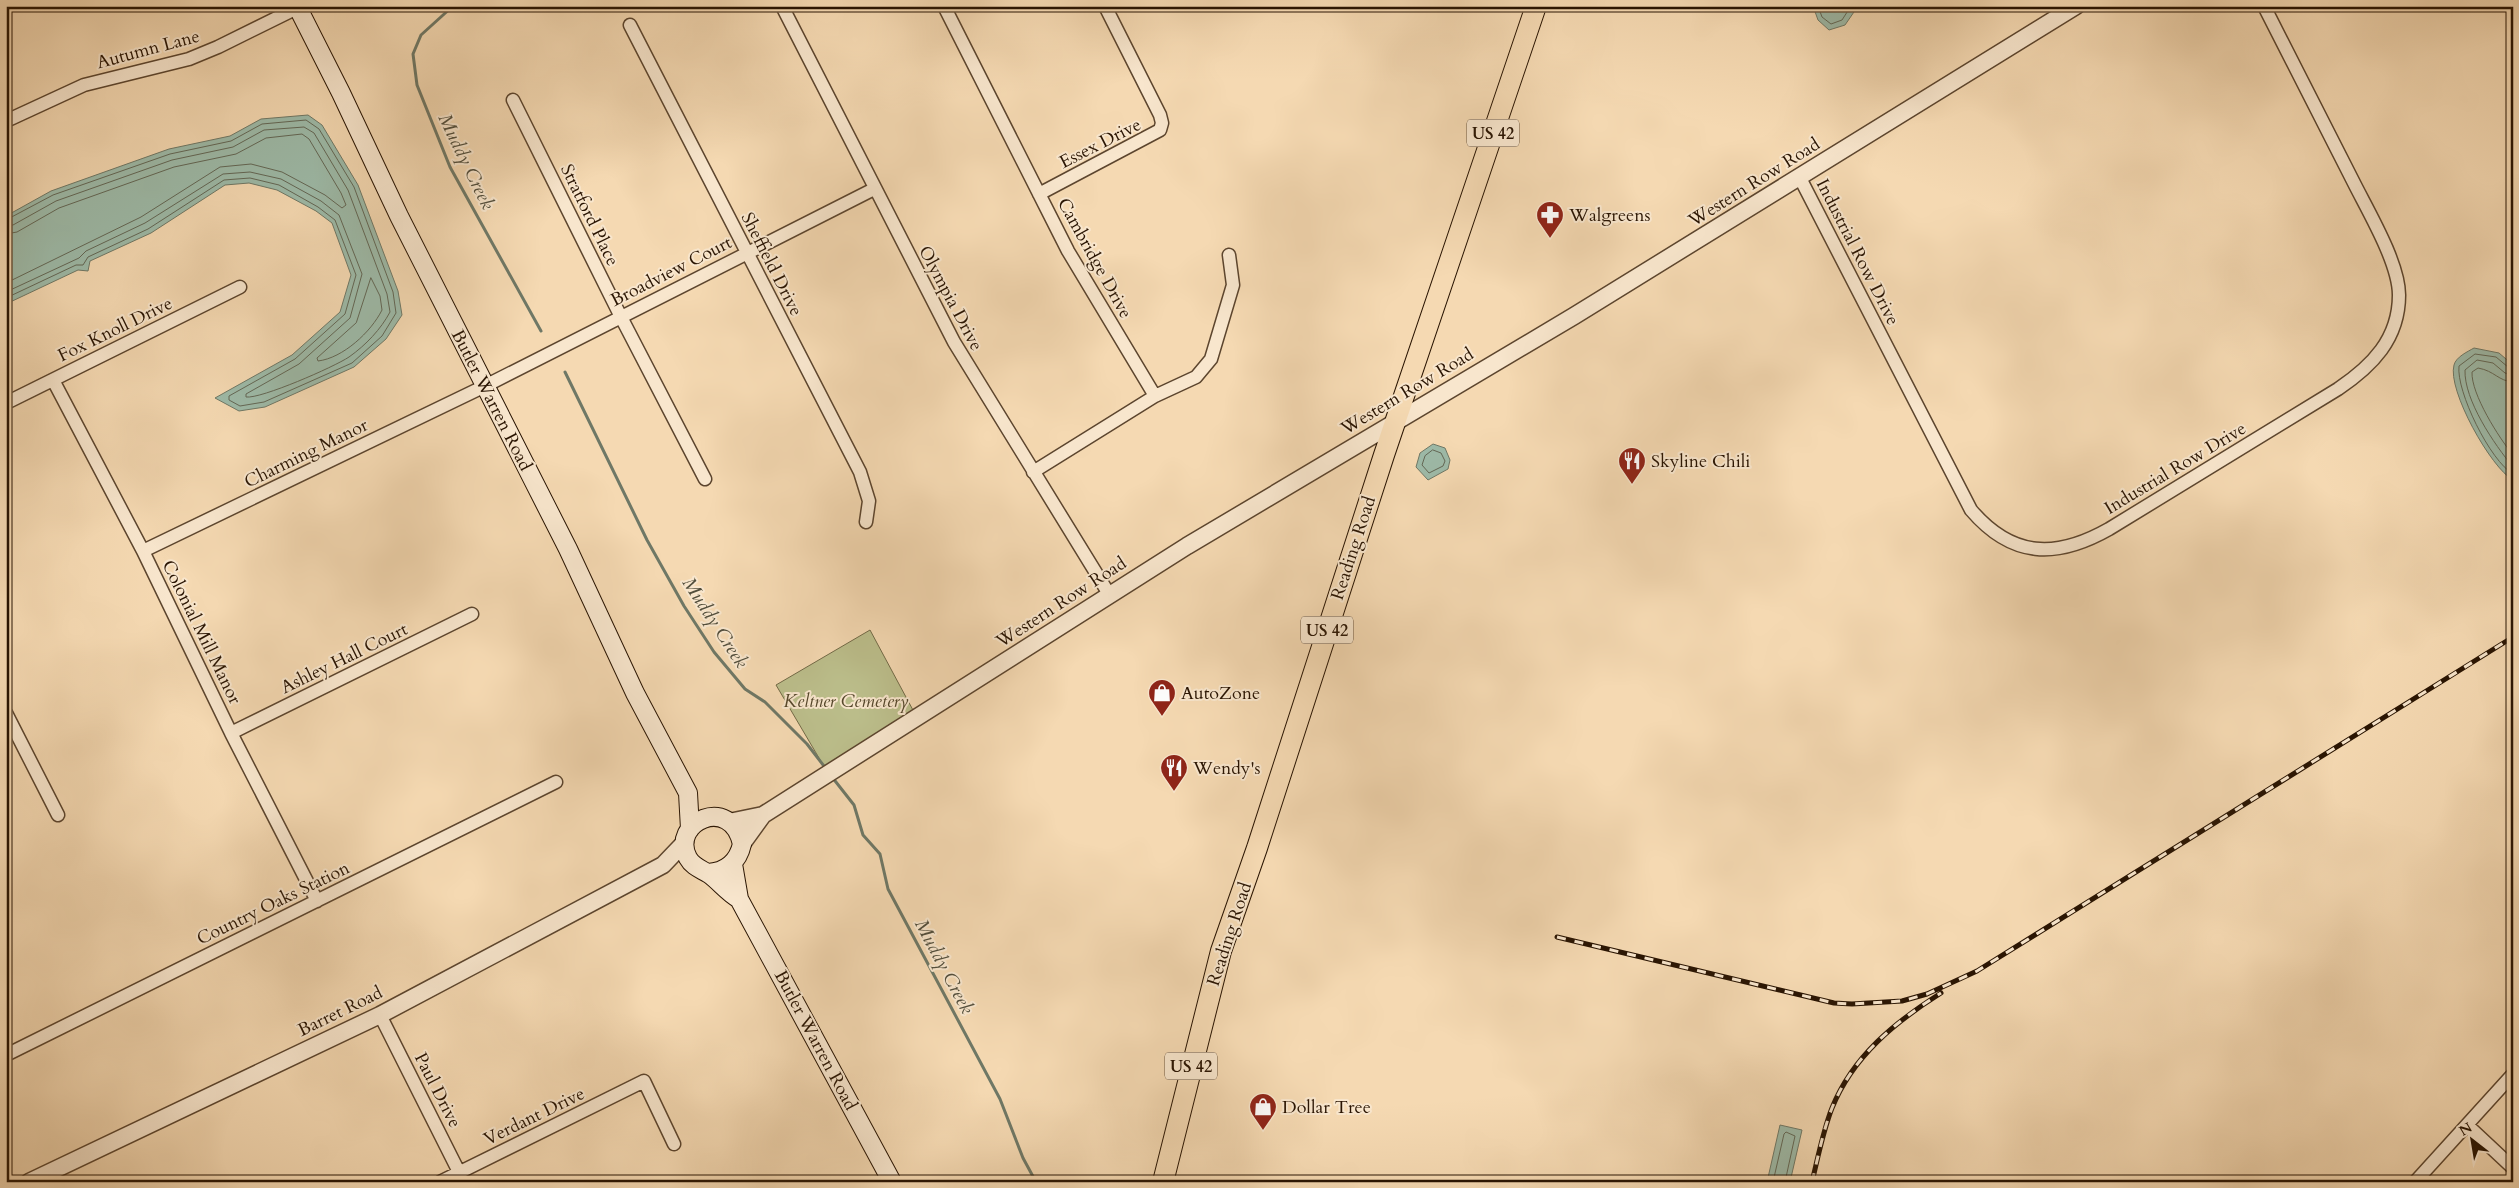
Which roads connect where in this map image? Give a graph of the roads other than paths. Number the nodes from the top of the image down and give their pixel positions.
1 (782, 6) edge
2 (944, 6) edge
3 (1105, 6) edge
4 (1536, 6) edge
5 (2076, 6) edge
6 (2264, 6) edge
7 (299, 7) edge
8 (630, 26) dead end
9 (513, 100) dead end
10 (6, 121) edge
11 (1800, 178) junction
12 (874, 188) junction
13 (1039, 194) junction
14 (747, 252) junction
15 (1229, 255) dead end
16 (240, 287) dead end
17 (621, 317) junction
18 (53, 380) junction
19 (485, 386) junction
20 (1155, 396) junction
21 (6, 403) edge
22 (1396, 420) junction
23 (1033, 472) junction
24 (705, 479) dead end
25 (866, 522) dead end
26 (143, 551) junction
27 (1109, 594) junction
28 (472, 614) dead end
29 (6, 713) edge
30 (231, 733) junction
31 (556, 782) dead end
32 (688, 793) junction
33 (58, 815) dead end
34 (763, 815) junction
35 (724, 819) junction
36 (687, 835) junction
37 (742, 844) junction
38 (733, 864) junction
39 (663, 865) junction
40 (701, 870) junction
41 (738, 899) junction
42 (317, 901) junction
43 (380, 1015) junction
44 (6, 1055) edge
45 (2513, 1074) edge
46 (2466, 1125) junction
47 (674, 1144) dead end
48 (2513, 1168) edge
49 (462, 1177) edge
50 (29, 1182) edge
51 (440, 1182) edge
52 (892, 1182) edge
53 (1163, 1182) edge
54 (2415, 1182) edge

1 - 12 street, Olympia Drive
2 - 13 street, Cambridge Drive
3 - 13 street, Essex Drive
4 - 22 main road, Reading Road / US 42
5 - 11 street, Western Row Road
6 - 11 street, Industrial Row Drive
7 - 10 street, Autumn Lane
7 - 19 main road, Butler Warren Road
8 - 14 street, Sheffield Drive
9 - 17 street, Stratford Place
11 - 22 street, Western Row Road
12 - 14 street, Broadview Court
12 - 23 street, Olympia Drive
13 - 20 street, Cambridge Drive
14 - 17 street, Broadview Court
14 - 25 street, Sheffield Drive
15 - 20 street
16 - 18 street, Fox Knoll Drive
17 - 19 street, Broadview Court
17 - 24 street, Stratford Place
18 - 21 street, Fox Knoll Drive
18 - 26 street, Colonial Mill Manor
19 - 26 street, Charming Manor
19 - 32 main road, Butler Warren Road
20 - 23 street
22 - 27 street, Western Row Road
22 - 53 main road, Reading Road / US 42
23 - 27 street, Olympia Drive
26 - 30 street, Colonial Mill Manor
27 - 34 street, Western Row Road
28 - 30 street, Ashley Hall Court
29 - 33 street
30 - 42 street, Colonial Mill Manor
31 - 42 street, Country Oaks Station
32 - 35 main road, Butler Warren Road
32 - 36 main road, Butler Warren Road
34 - 35 street, Western Row Road
34 - 37 street, Western Row Road
35 - 36 main road
35 - 37 main road, Butler Warren Road
36 - 39 street, Barret Road
36 - 40 main road, Butler Warren Road
37 - 38 main road
38 - 40 main road
38 - 41 main road, Butler Warren Road
39 - 40 street, Barret Road
39 - 43 street, Barret Road
40 - 41 main road, Butler Warren Road
41 - 52 main road, Butler Warren Road
42 - 44 street, Country Oaks Station
43 - 49 street, Paul Drive
43 - 50 street, Barret Road
45 - 46 street
46 - 48 street
46 - 54 street
47 - 49 street, Verdant Drive
49 - 51 street, Verdant Drive

